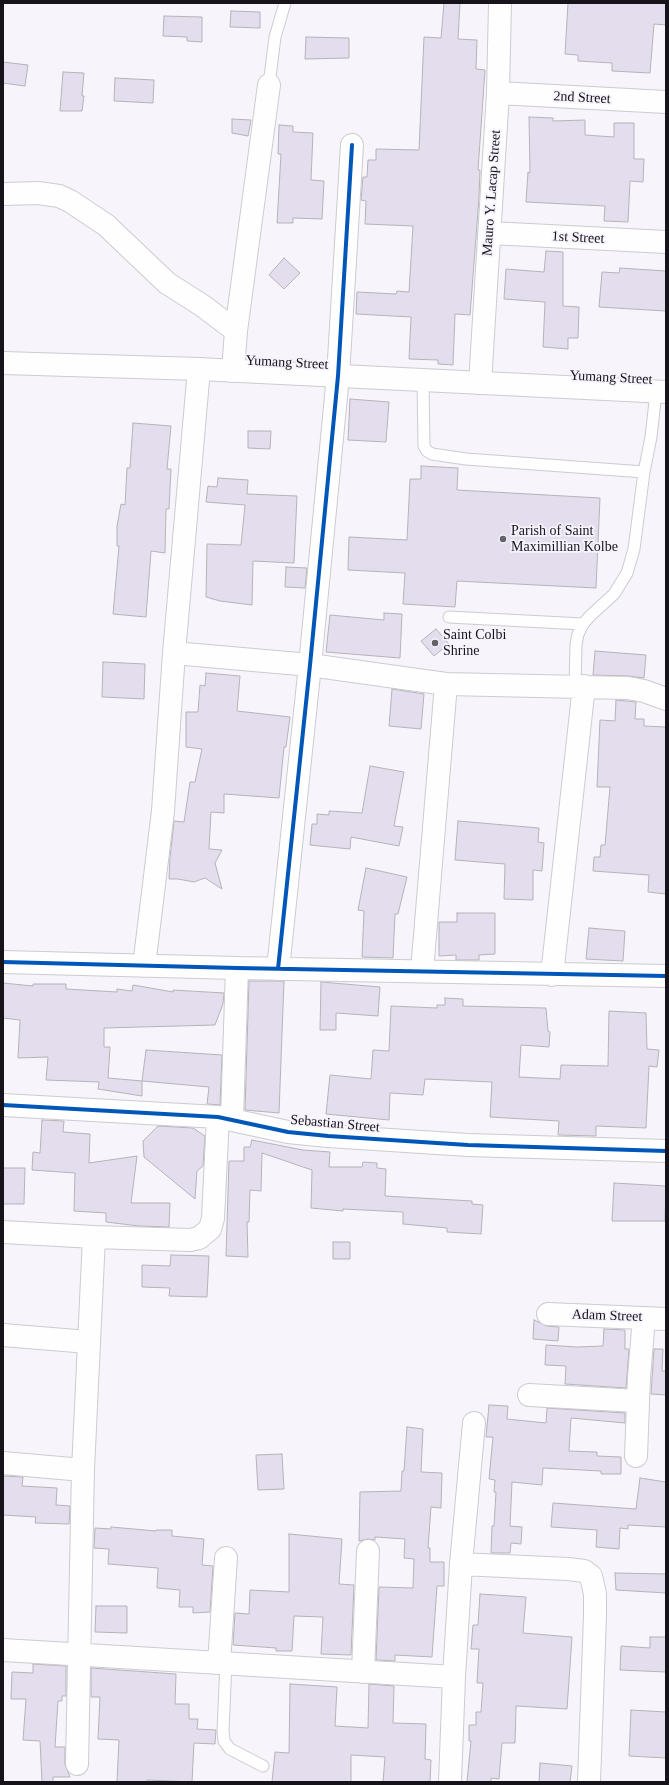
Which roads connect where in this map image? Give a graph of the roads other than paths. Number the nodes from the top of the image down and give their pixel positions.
1 (285, 3) edge
2 (500, 3) edge
3 (269, 85) joint
4 (498, 93) junction
5 (666, 102) edge
6 (352, 145) dead end
7 (3, 194) edge
8 (490, 233) junction
9 (666, 242) edge
10 (236, 331) junction
11 (3, 363) edge
12 (199, 368) junction
13 (233, 371) junction
14 (338, 376) junction
15 (423, 381) junction
16 (480, 383) junction
17 (661, 392) edge
18 (644, 472) junction
19 (449, 617) dead end
20 (582, 624) junction
21 (174, 653) junction
22 (310, 665) junction
23 (446, 684) junction
24 (579, 686) junction
25 (666, 699) edge
26 (3, 962) edge
27 (144, 966) junction
28 (237, 968) junction
29 (278, 969) junction
30 (422, 971) junction
31 (552, 975) junction
32 (666, 976) edge
33 (3, 1105) edge
34 (225, 1118) junction
35 (666, 1151) edge
36 (3, 1232) edge
37 (94, 1237) junction
38 (548, 1314) dead end
39 (644, 1318) junction
40 (666, 1319) edge
41 (3, 1335) edge
42 (88, 1342) junction
43 (529, 1395) dead end
44 (638, 1401) junction
45 (474, 1422) dead end
46 (636, 1456) dead end
47 (3, 1463) edge
48 (83, 1470) junction
49 (368, 1551) dead end
50 (226, 1558) dead end
51 (461, 1564) junction
52 (3, 1650) edge
53 (78, 1656) junction
54 (222, 1663) junction
55 (363, 1672) junction
56 (454, 1677) junction
57 (77, 1764) dead end
58 (263, 1766) dead end
59 (450, 1782) edge
60 (589, 1782) edge

1 - 3 lane
2 - 4 street, Mauro Y. Lacap Street
3 - 10 street
4 - 5 street, 2nd Street
4 - 8 street, Mauro Y. Lacap Street
6 - 14 street
7 - 10 street
8 - 9 street, 1st Street
8 - 16 street, Mauro Y. Lacap Street
10 - 13 street
11 - 12 street, Yumang Street
12 - 13 street, Yumang Street
12 - 21 street
13 - 14 street, Yumang Street
14 - 15 street, Yumang Street
14 - 22 street
15 - 16 street, Yumang Street
15 - 18 lane
16 - 17 street, Yumang Street
17 - 18 lane
18 - 20 lane
19 - 20 lane
20 - 24 lane
21 - 22 street
21 - 27 street
22 - 23 street
22 - 29 street
23 - 24 street
23 - 30 street
24 - 25 street
24 - 31 street
26 - 27 street
27 - 28 street
28 - 29 street
28 - 34 street
29 - 30 street
30 - 31 street
31 - 32 street
33 - 34 street, Sebastian Street
34 - 35 street, Sebastian Street
34 - 37 street
36 - 37 street
37 - 42 street
38 - 39 street, Adam Street
39 - 40 street, Adam Street
39 - 44 street
41 - 42 street
42 - 48 street
43 - 44 street
44 - 46 street
45 - 51 street
47 - 48 street
48 - 53 street
49 - 55 street
50 - 54 street
51 - 56 street
51 - 60 street
52 - 53 street
53 - 54 street
53 - 57 street
54 - 55 street
54 - 58 lane
55 - 56 street
56 - 59 street

